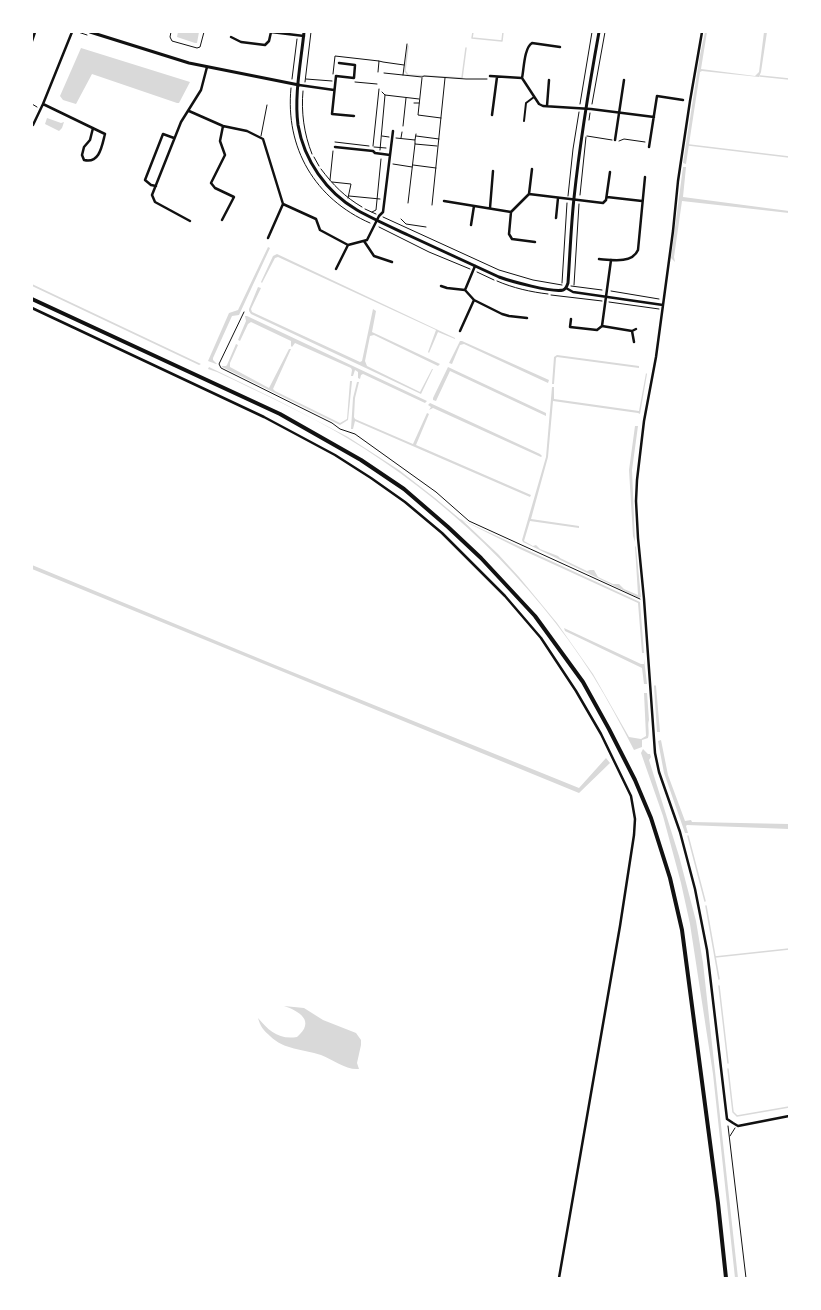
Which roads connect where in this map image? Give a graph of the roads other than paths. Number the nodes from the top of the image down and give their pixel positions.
1 (35, 32) edge
2 (72, 32) edge
3 (90, 32) edge
4 (271, 32) edge
5 (304, 32) edge
6 (598, 32) edge
7 (702, 32) edge
8 (304, 36) junction
9 (231, 37) dead end
10 (32, 41) edge
11 (560, 47) dead end
12 (339, 62) dead end
13 (207, 67) junction
14 (490, 76) road end
15 (497, 77) junction
16 (522, 78) junction
17 (550, 80) dead end
18 (624, 80) dead end
19 (298, 85) junction
20 (334, 90) junction
21 (534, 97) junction
22 (683, 100) dead end
23 (43, 104) junction
24 (267, 105) dead end
25 (547, 106) junction
26 (585, 109) junction
27 (189, 111) junction
28 (619, 113) junction
29 (492, 115) dead end
30 (354, 116) dead end
31 (654, 117) junction
32 (524, 121) dead end
33 (33, 126) dead end
34 (223, 126) junction
35 (93, 128) junction
36 (393, 131) dead end
37 (260, 137) junction
38 (174, 138) junction
39 (615, 140) dead end
40 (335, 146) road end
41 (650, 147) dead end
42 (390, 155) junction
43 (532, 169) dead end
44 (493, 171) dead end
45 (610, 172) dead end
46 (645, 177) dead end
47 (156, 186) junction
48 (529, 194) junction
49 (607, 197) junction
50 (558, 198) junction
51 (574, 199) junction
52 (444, 201) dead end
53 (642, 201) junction
54 (283, 204) junction
55 (474, 206) junction
56 (490, 208) junction
57 (511, 212) junction
58 (556, 218) dead end
59 (222, 220) dead end
60 (377, 220) junction
61 (190, 221) dead end
62 (471, 225) dead end
63 (268, 238) dead end
64 (364, 241) junction
65 (535, 242) dead end
66 (348, 244) junction
67 (599, 259) dead end
68 (611, 260) junction
69 (392, 262) dead end
70 (475, 266) junction
71 (336, 269) dead end
72 (442, 286) dead end
73 (567, 287) junction
74 (465, 290) junction
75 (606, 297) junction
76 (32, 299) edge
77 (474, 300) junction
78 (663, 305) junction
79 (32, 308) edge
80 (527, 318) dead end
81 (571, 319) dead end
82 (602, 326) junction
83 (636, 329) dead end
84 (460, 331) dead end
85 (632, 331) junction
86 (634, 342) dead end
87 (789, 1116) edge
88 (559, 1278) edge
89 (726, 1278) edge

1 - 10 street
2 - 23 street
3 - 13 street
4 - 8 street
4 - 9 street
5 - 8 street
6 - 26 street
7 - 78 street
8 - 19 street
11 - 16 street
12 - 20 street
13 - 19 street
13 - 27 street
14 - 15 street
15 - 16 street
15 - 29 street
16 - 21 street
17 - 25 street
18 - 28 street
19 - 20 street
19 - 60 street
20 - 30 street
21 - 25 street
21 - 32 street
22 - 31 street
23 - 33 street
23 - 35 street
24 - 37 lane
25 - 26 street
26 - 28 street
26 - 51 street
27 - 34 street
27 - 38 street
28 - 31 street
28 - 39 street
31 - 41 street
34 - 37 street
34 - 59 street
35 - 35 street
36 - 42 street
37 - 54 street
38 - 47 street
38 - 47 street
40 - 42 street
42 - 60 street
43 - 48 street
44 - 56 street
45 - 49 street
46 - 53 street
47 - 61 street
48 - 50 street
48 - 57 street
49 - 51 street
49 - 53 street
50 - 51 street
50 - 58 street
51 - 73 street
52 - 55 street
53 - 68 street
54 - 63 street
54 - 66 street
55 - 56 street
55 - 62 street
56 - 57 street
57 - 65 street
60 - 64 street
60 - 70 street
64 - 66 street
64 - 69 street
66 - 71 street
67 - 68 street
68 - 75 street
70 - 73 street
70 - 74 street
72 - 74 street
73 - 75 street
74 - 77 street
75 - 78 street
75 - 82 street
76 - 89 highway
77 - 80 street
77 - 84 street
78 - 87 street
79 - 88 street
81 - 82 street
82 - 85 street
83 - 85 street
85 - 86 street

